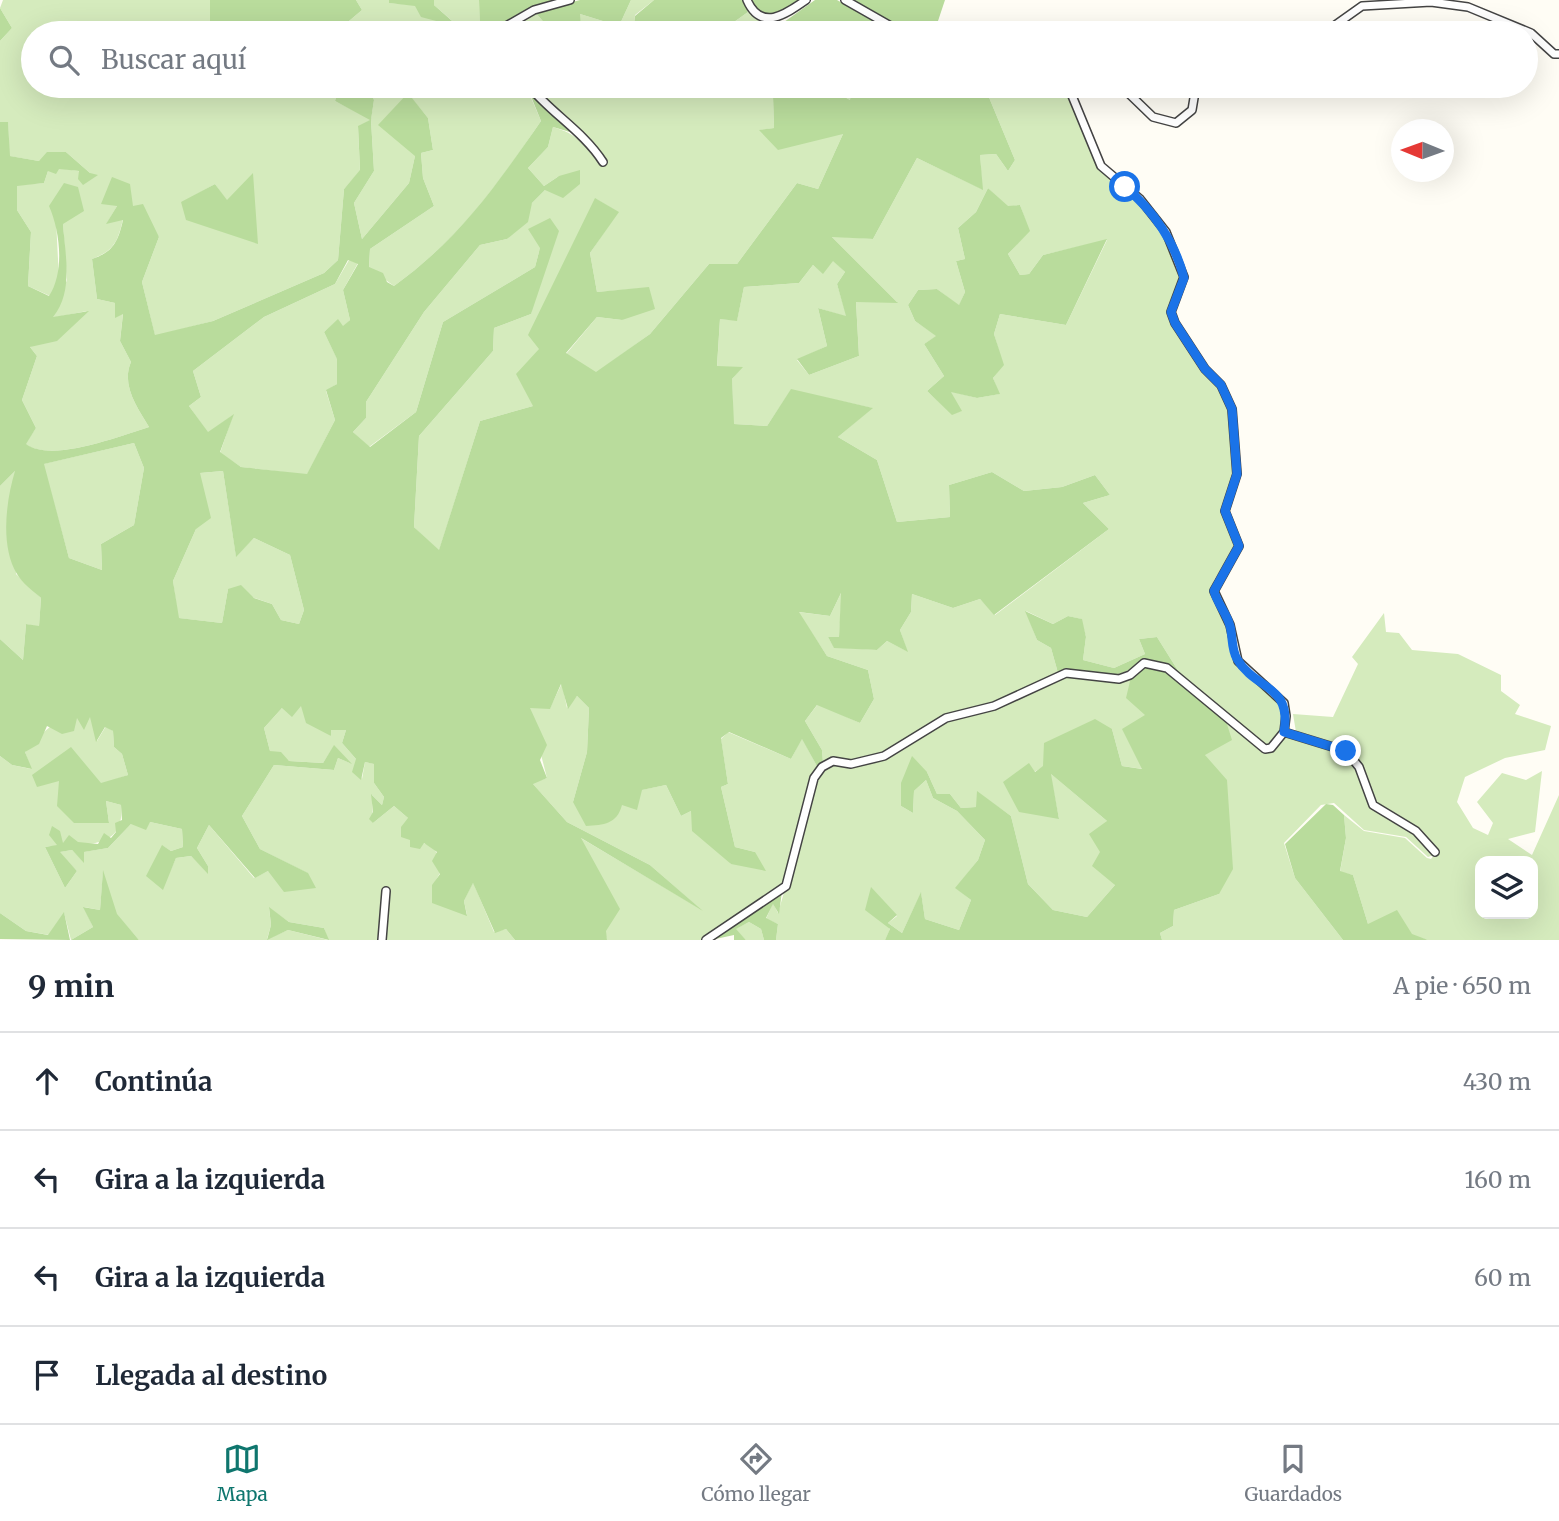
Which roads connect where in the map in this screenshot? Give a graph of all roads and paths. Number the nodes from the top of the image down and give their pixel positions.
1 (570, 0) edge
2 (747, 0) edge
3 (806, 0) edge
4 (845, 0) edge
5 (515, 21) edge
6 (882, 21) edge
7 (1341, 21) edge
8 (1502, 21) edge
9 (1538, 39) edge
10 (1559, 54) edge
11 (541, 98) edge
12 (1073, 98) edge
13 (1133, 98) edge
14 (1194, 98) edge
15 (603, 162) dead end
16 (1284, 732) junction
17 (1434, 852) dead end
18 (386, 891) dead end
19 (382, 940) edge
20 (706, 940) edge

1 - 5 street
2 - 3 street
4 - 6 street
7 - 8 street
9 - 10 street
11 - 15 street
12 - 16 street
13 - 14 street
16 - 17 street
16 - 20 street
18 - 19 street

